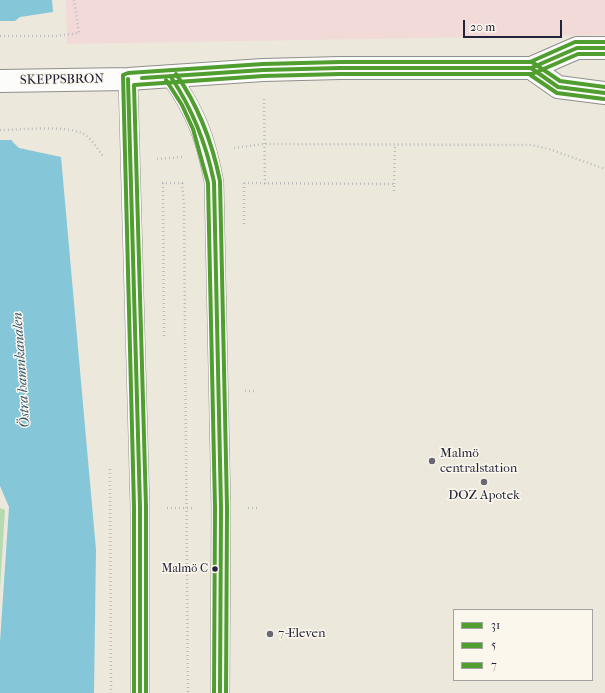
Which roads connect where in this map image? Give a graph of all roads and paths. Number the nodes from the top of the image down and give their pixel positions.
1 (74, 0) edge
2 (0, 36) edge
3 (605, 48) edge
4 (531, 68) junction
5 (171, 77) junction
6 (128, 79) junction
7 (0, 81) edge
8 (605, 93) edge
9 (264, 99) dead end
10 (0, 130) edge
11 (264, 144) junction
12 (395, 145) junction
13 (208, 151) junction
14 (106, 162) dead end
15 (605, 169) edge
16 (214, 182) junction
17 (155, 183) dead end
18 (182, 183) junction
19 (265, 184) junction
20 (394, 184) junction
21 (394, 192) dead end
22 (244, 391) dead end
23 (254, 391) dead end
24 (110, 468) dead end
25 (186, 507) junction
26 (111, 508) junction
27 (140, 508) junction
28 (221, 508) junction
29 (111, 693) edge
30 (140, 693) edge
31 (188, 693) edge
32 (220, 693) edge

1 - 2 path
3 - 4 street, SKEPPSBRON
4 - 5 street, SKEPPSBRON
4 - 8 street
5 - 6 street, SKEPPSBRON
5 - 13 lane
6 - 7 street, SKEPPSBRON
6 - 27 lane
9 - 11 path
10 - 14 path
11 - 12 path
11 - 13 path
11 - 19 path
12 - 15 path
12 - 20 path
13 - 16 lane
16 - 18 path
16 - 19 path
16 - 28 lane
17 - 18 path
18 - 25 path
19 - 20 path
20 - 21 path
22 - 23 path
24 - 26 path
25 - 27 path
25 - 28 path
25 - 31 path
26 - 27 path
26 - 29 path
27 - 30 lane
28 - 32 lane

